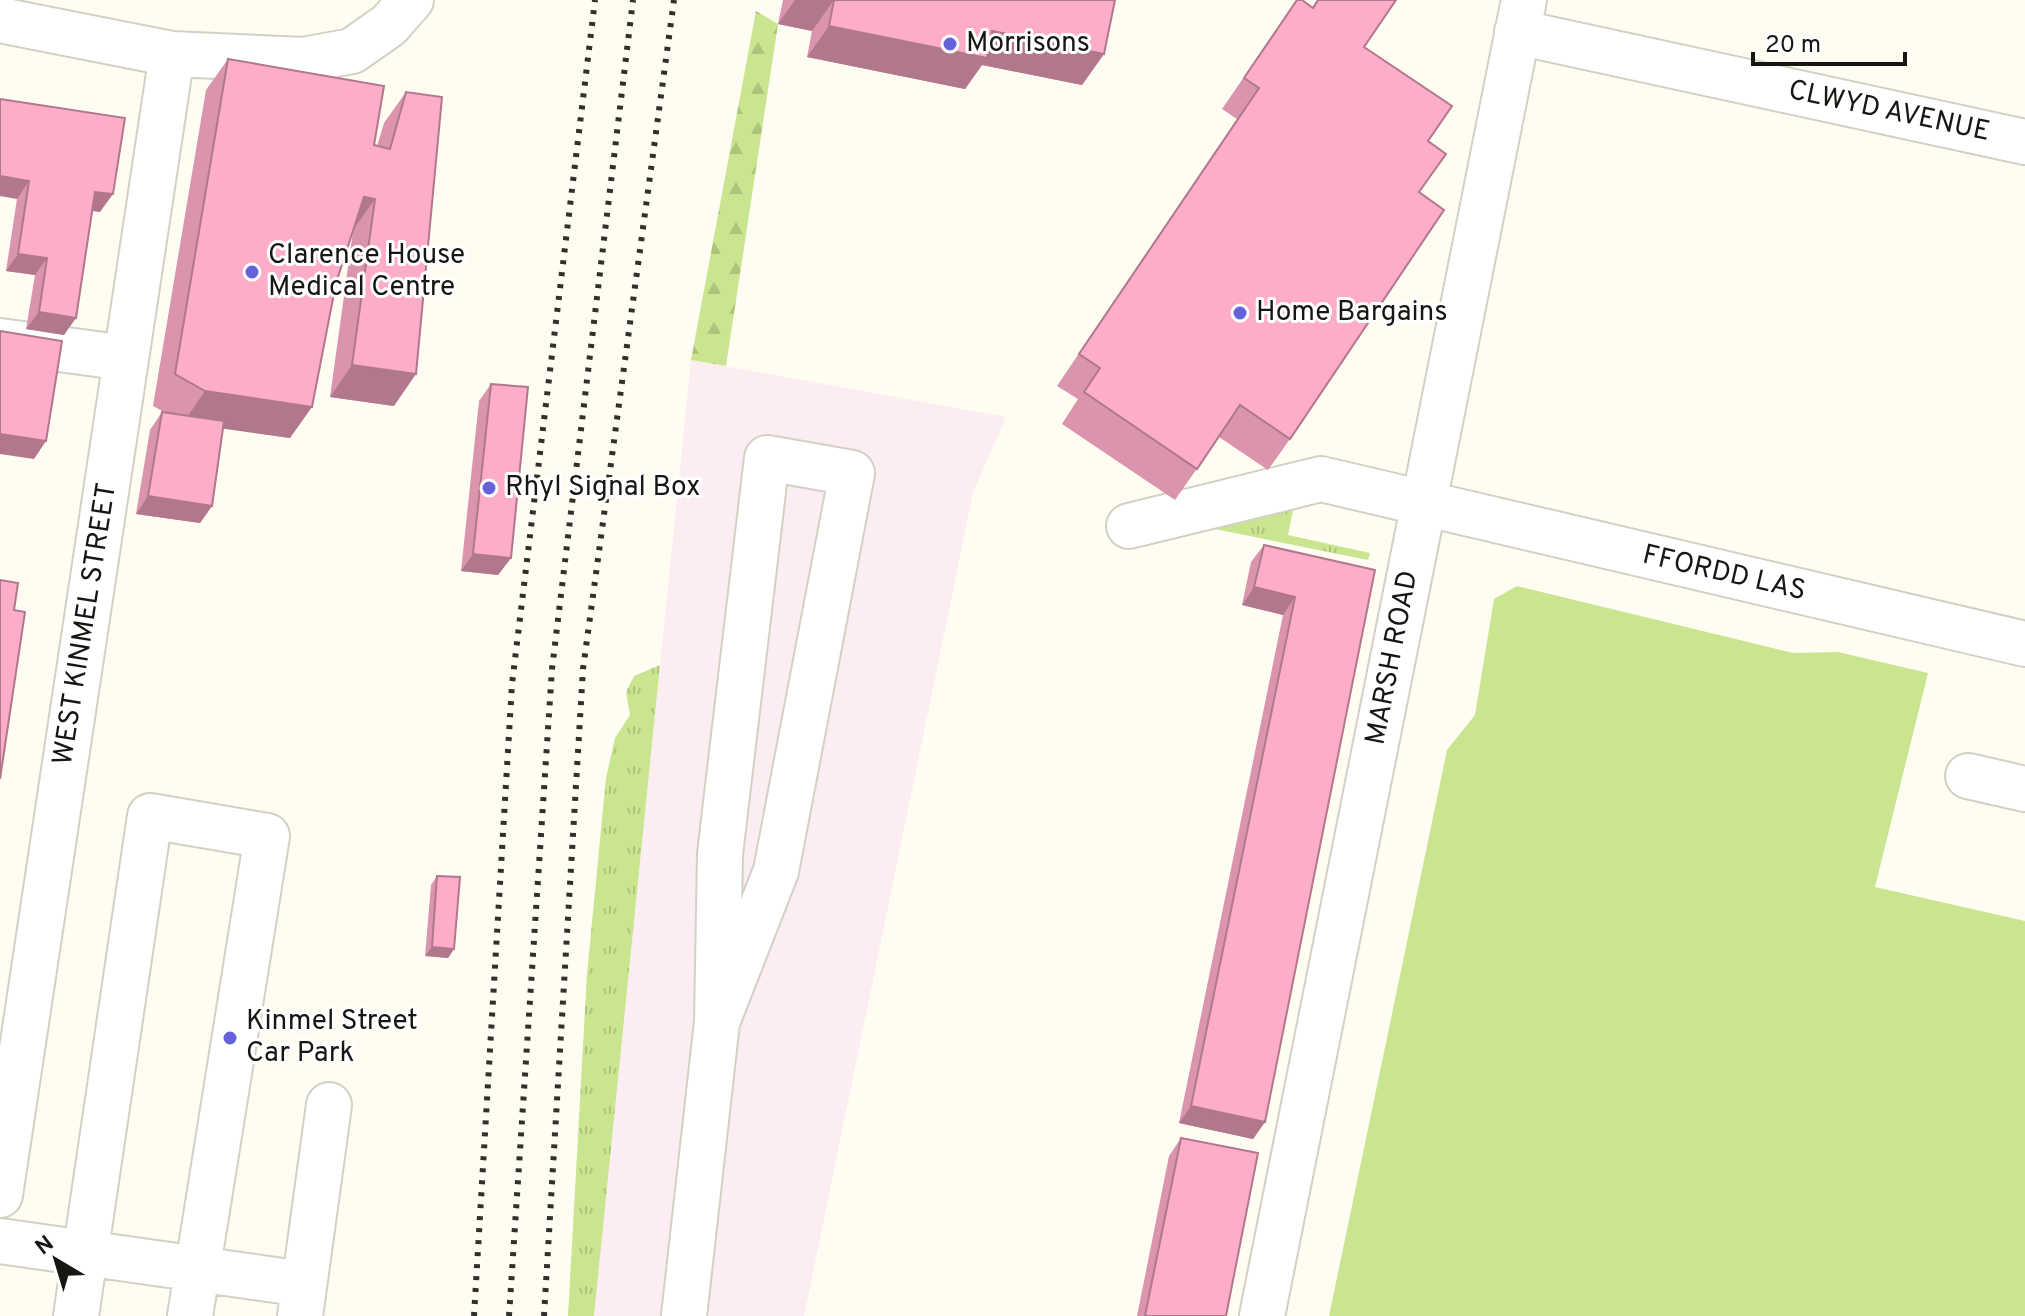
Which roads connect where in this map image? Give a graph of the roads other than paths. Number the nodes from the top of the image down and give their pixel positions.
1 (411, 0) edge
2 (1521, 16) edge
3 (0, 20) edge
4 (172, 54) junction
5 (2025, 142) edge
6 (0, 341) edge
7 (126, 358) junction
8 (1424, 503) junction
9 (1129, 526) dead end
10 (2025, 644) edge
11 (1968, 776) dead end
12 (2025, 789) edge
13 (717, 1022) junction
14 (329, 1105) dead end
15 (0, 1195) edge
16 (0, 1241) edge
17 (85, 1253) junction
18 (197, 1269) junction
19 (302, 1300) edge
20 (76, 1316) edge
21 (190, 1316) edge
22 (684, 1316) edge
23 (1262, 1316) edge

1 - 4 street
2 - 5 street, CLWYD AVENUE
2 - 8 street, MARSH ROAD
3 - 4 street
4 - 7 street, WEST KINMEL STREET
6 - 7 street
7 - 15 street, WEST KINMEL STREET
8 - 9 street, FFORDD LAS
8 - 10 street, FFORDD LAS
8 - 23 street, MARSH ROAD
11 - 12 street
13 - 13 street
13 - 22 street
14 - 19 street
16 - 17 street
17 - 18 street
17 - 18 street
17 - 20 street
18 - 19 street
18 - 21 street

